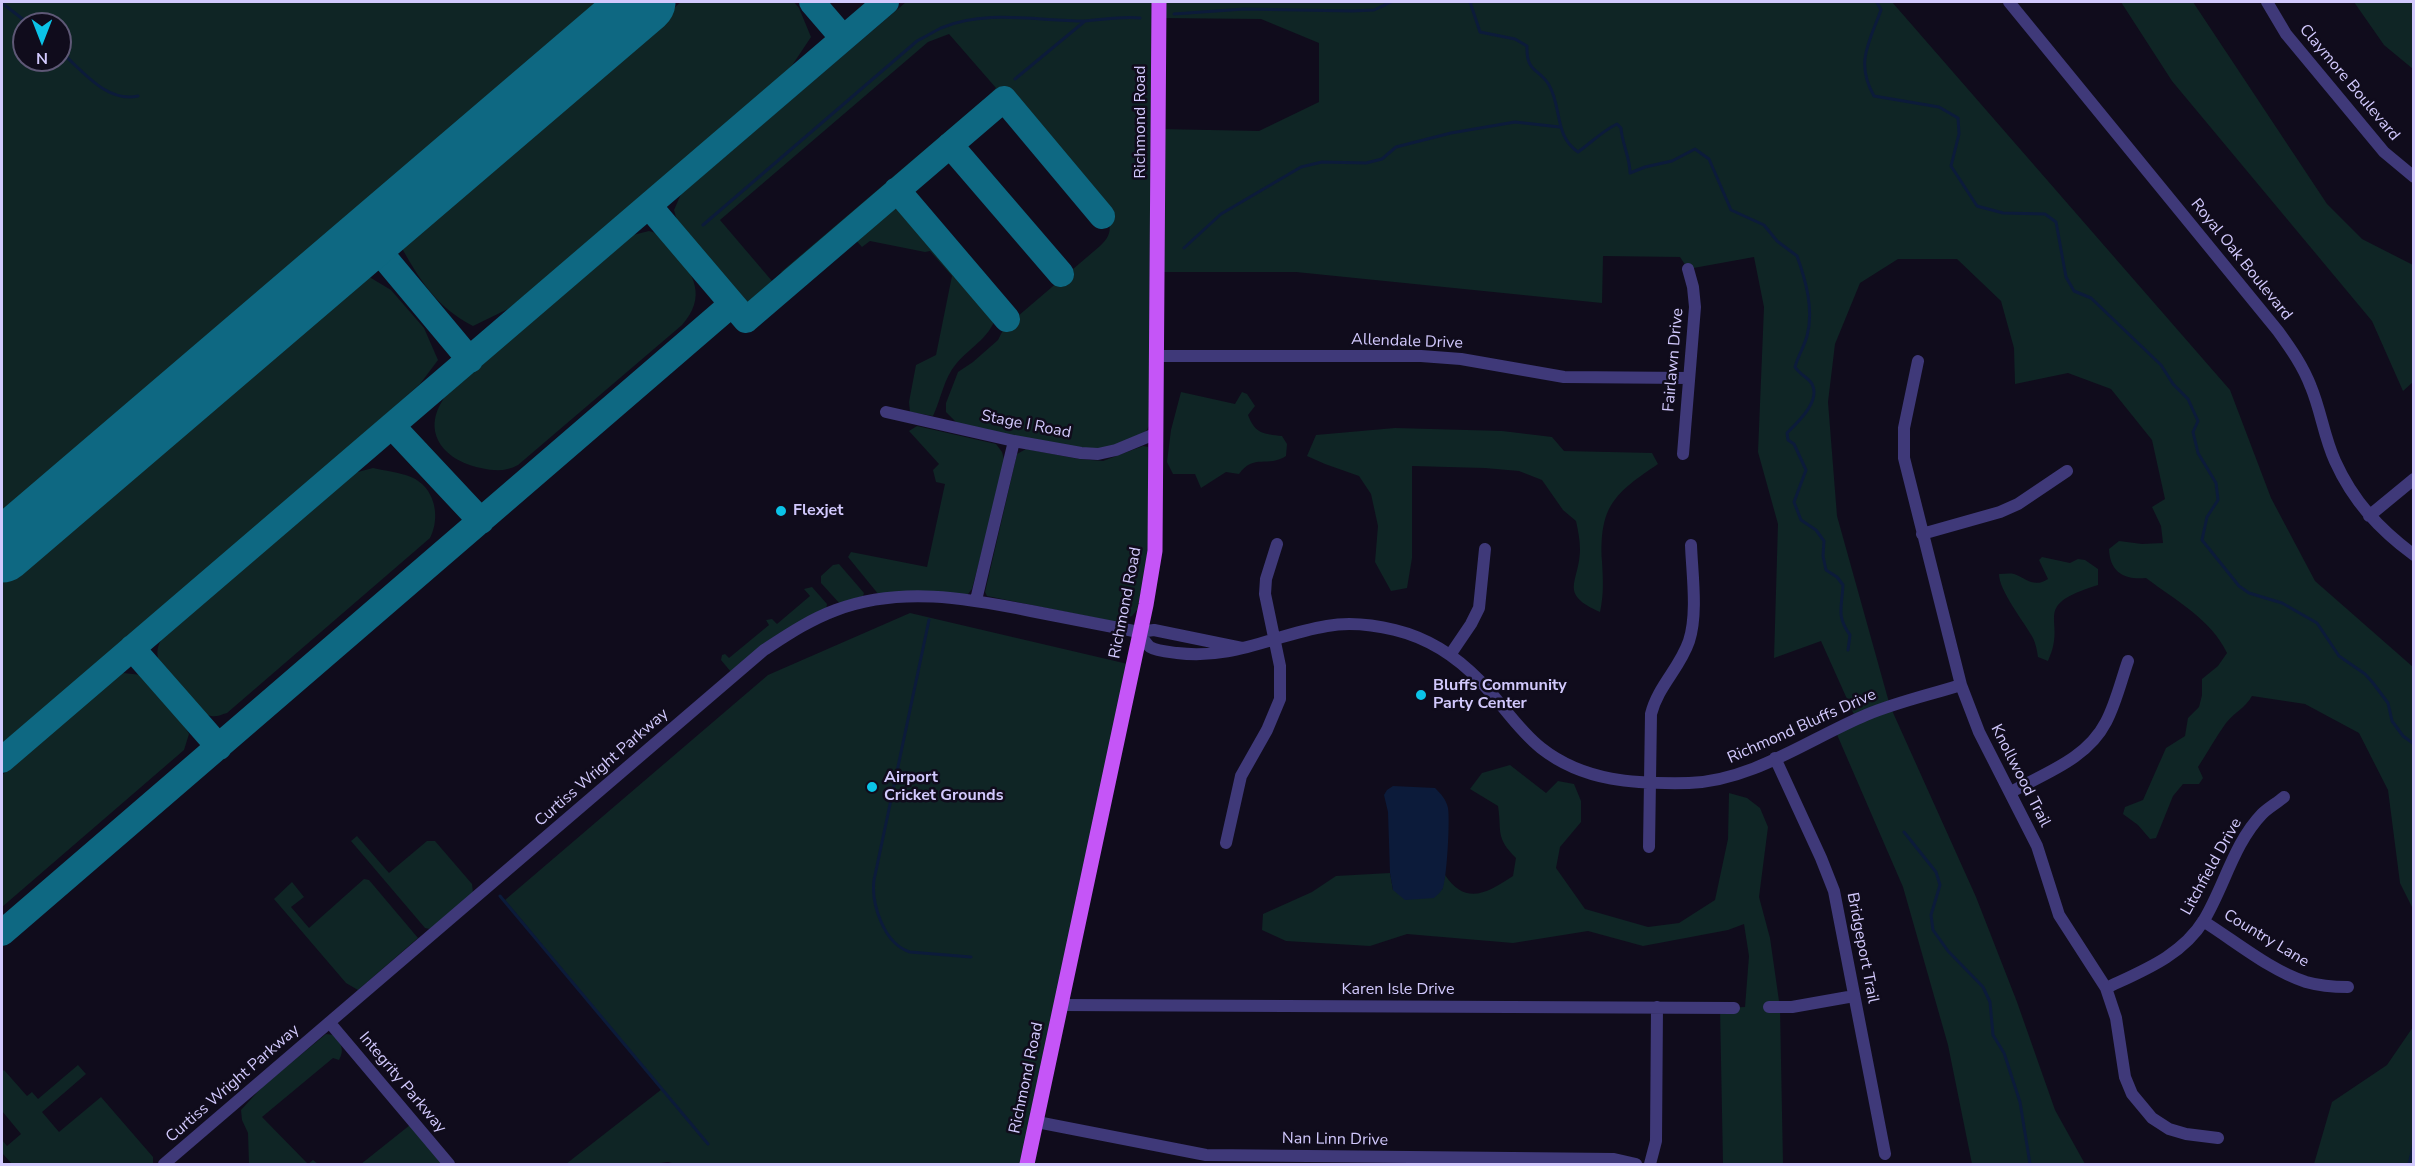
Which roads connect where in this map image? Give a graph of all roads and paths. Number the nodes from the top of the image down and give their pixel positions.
1 (1159, 2) edge
2 (2009, 2) edge
3 (2267, 2) edge
4 (2414, 177) edge
5 (1688, 269) dead end
6 (1157, 356) junction
7 (1918, 361) dead end
8 (1689, 378) junction
9 (886, 412) dead end
10 (1157, 433) junction
11 (1014, 441) junction
12 (1683, 454) dead end
13 (2067, 471) dead end
14 (2414, 479) edge
15 (2369, 516) junction
16 (1922, 534) junction
17 (1277, 544) dead end
18 (1691, 545) dead end
19 (1485, 549) dead end
20 (2414, 555) edge
21 (975, 600) junction
22 (1139, 632) junction
23 (1275, 640) junction
24 (1242, 648) junction
25 (1450, 655) junction
26 (2128, 661) dead end
27 (1961, 685) junction
28 (1775, 758) junction
29 (1648, 783) junction
30 (2011, 792) junction
31 (2284, 797) dead end
32 (1226, 843) dead end
33 (1649, 847) dead end
34 (2203, 921) junction
35 (2348, 987) dead end
36 (2106, 988) junction
37 (1854, 996) junction
38 (1061, 1005) junction
39 (1657, 1007) junction
40 (1769, 1007) dead end
41 (1734, 1008) dead end
42 (330, 1023) junction
43 (1037, 1122) junction
44 (2218, 1138) dead end
45 (1885, 1154) dead end
46 (164, 1164) edge
47 (449, 1164) edge
48 (1028, 1164) edge
49 (1636, 1164) edge
50 (1650, 1164) edge

1 - 6 main road, Richmond Road
2 - 15 street, Royal Oak Boulevard
3 - 4 street, Claymore Boulevard
5 - 8 street, Fairlawn Drive
6 - 8 street, Allendale Drive
6 - 10 main road, Richmond Road
7 - 16 street, Knollwood Trail
8 - 12 street, Fairlawn Drive
9 - 11 street, Stage I Road
10 - 11 street, Stage I Road
10 - 22 main road, Richmond Road
11 - 21 street
13 - 16 street
14 - 15 street
15 - 20 street, Royal Oak Boulevard
16 - 27 street, Knollwood Trail
17 - 23 street
18 - 29 street
19 - 25 street
21 - 22 street, Curtiss Wright Parkway
21 - 42 street, Curtiss Wright Parkway
22 - 24 street, Curtiss Wright Parkway
22 - 24 street, Richmond Bluffs Drive
22 - 38 main road, Richmond Road
23 - 24 street, Richmond Bluffs Drive
23 - 25 street, Richmond Bluffs Drive
23 - 32 street
25 - 29 street, Richmond Bluffs Drive
26 - 30 street
27 - 28 street, Richmond Bluffs Drive
27 - 30 street, Knollwood Trail
28 - 29 street, Richmond Bluffs Drive
28 - 37 street, Bridgeport Trail
29 - 33 street
30 - 36 street, Knollwood Trail
31 - 34 street, Litchfield Drive
34 - 35 street, Country Lane
34 - 36 street, Litchfield Drive
36 - 44 street, Knollwood Trail
37 - 40 street
37 - 45 street, Bridgeport Trail
38 - 39 street, Karen Isle Drive
38 - 43 main road, Richmond Road
39 - 41 street, Karen Isle Drive
39 - 50 street
42 - 46 street, Curtiss Wright Parkway
42 - 47 street, Integrity Parkway
43 - 48 main road, Richmond Road
43 - 49 street, Nan Linn Drive

